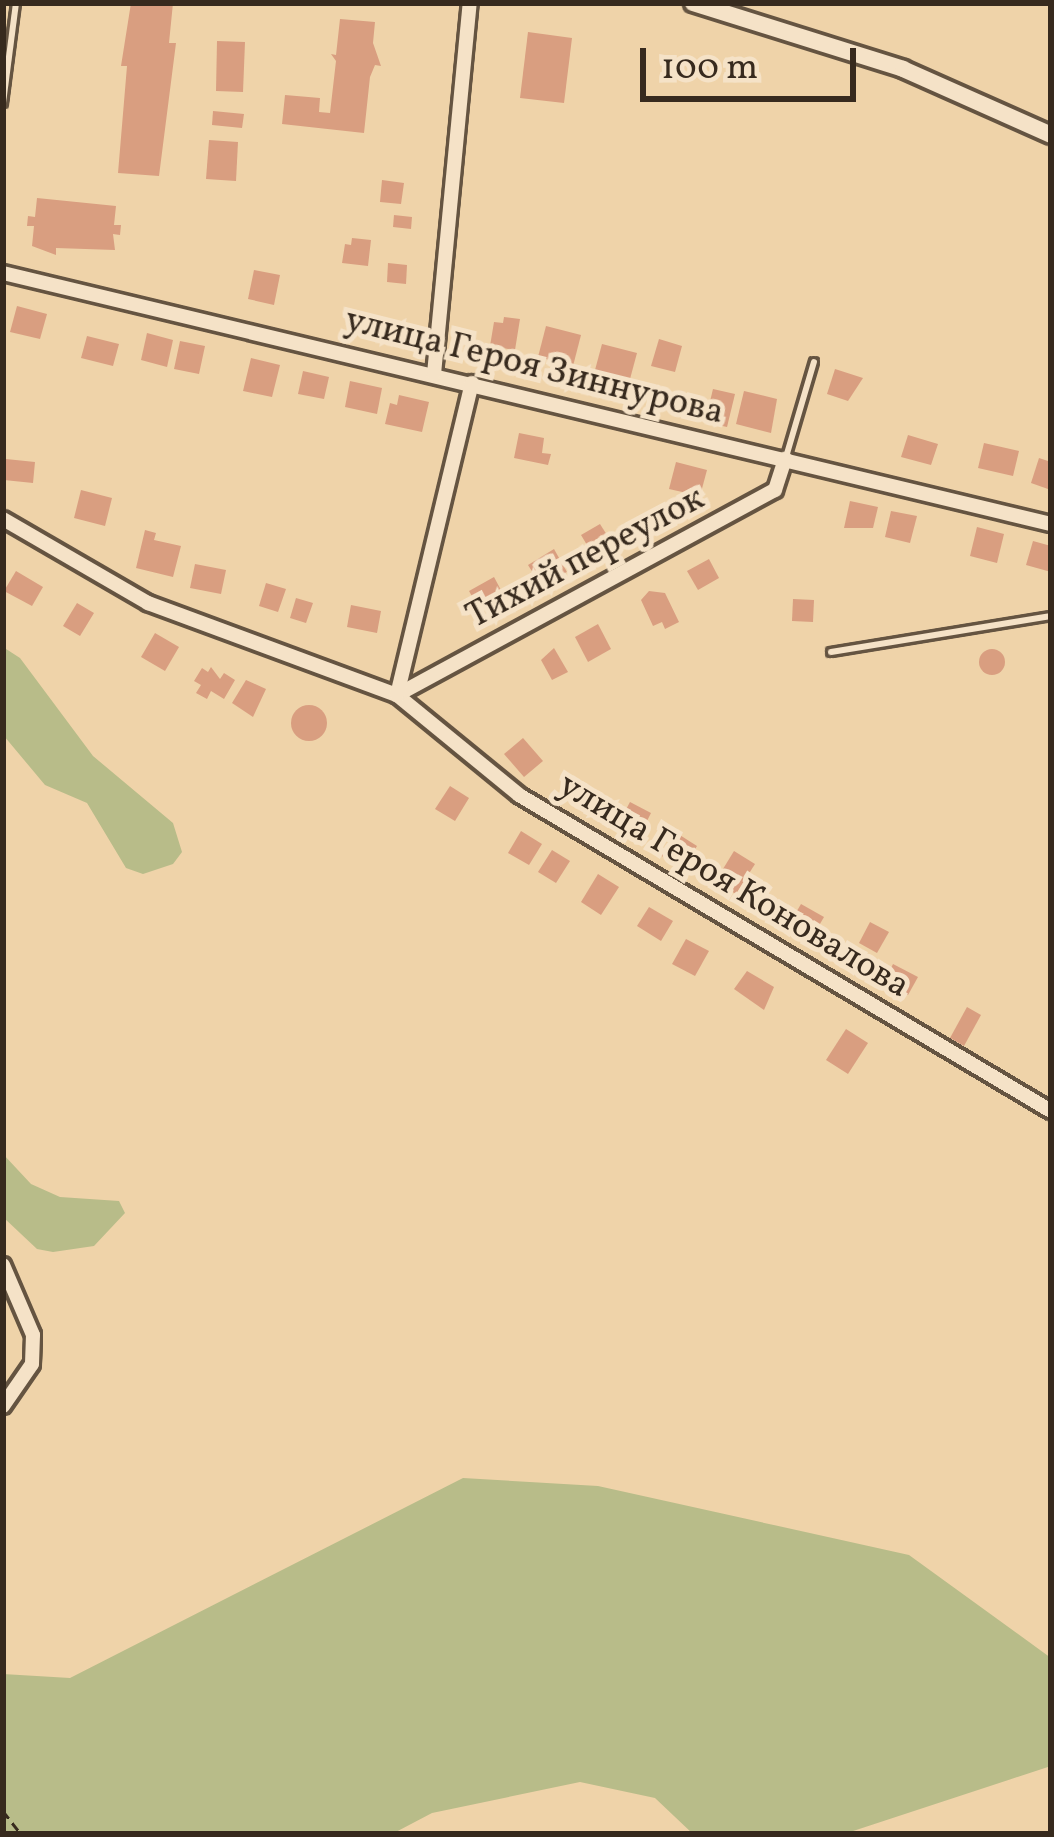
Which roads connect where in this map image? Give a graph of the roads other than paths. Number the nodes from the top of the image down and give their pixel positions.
1 (16, 3) edge
2 (470, 3) edge
3 (693, 3) edge
4 (732, 9) edge
5 (3, 103) edge
6 (1051, 135) edge
7 (3, 273) edge
8 (814, 362) dead end
9 (434, 374) junction
10 (472, 383) junction
11 (785, 460) junction
12 (3, 519) edge
13 (1051, 524) edge
14 (1051, 616) edge
15 (831, 652) dead end
16 (397, 695) junction
17 (1051, 1112) edge
18 (3, 1265) edge
19 (3, 1406) edge

1 - 5 lane
2 - 9 street
3 - 4 street
4 - 6 street
7 - 9 street, улица Героя Зиннурова
8 - 11 lane
9 - 10 street, улица Героя Зиннурова
10 - 11 street, улица Героя Зиннурова
10 - 16 street
11 - 13 street, улица Героя Зиннурова
11 - 16 street, Тихий переулок
12 - 16 street, улица Героя Коновалова
14 - 15 lane
16 - 17 street, улица Героя Коновалова
18 - 19 street

